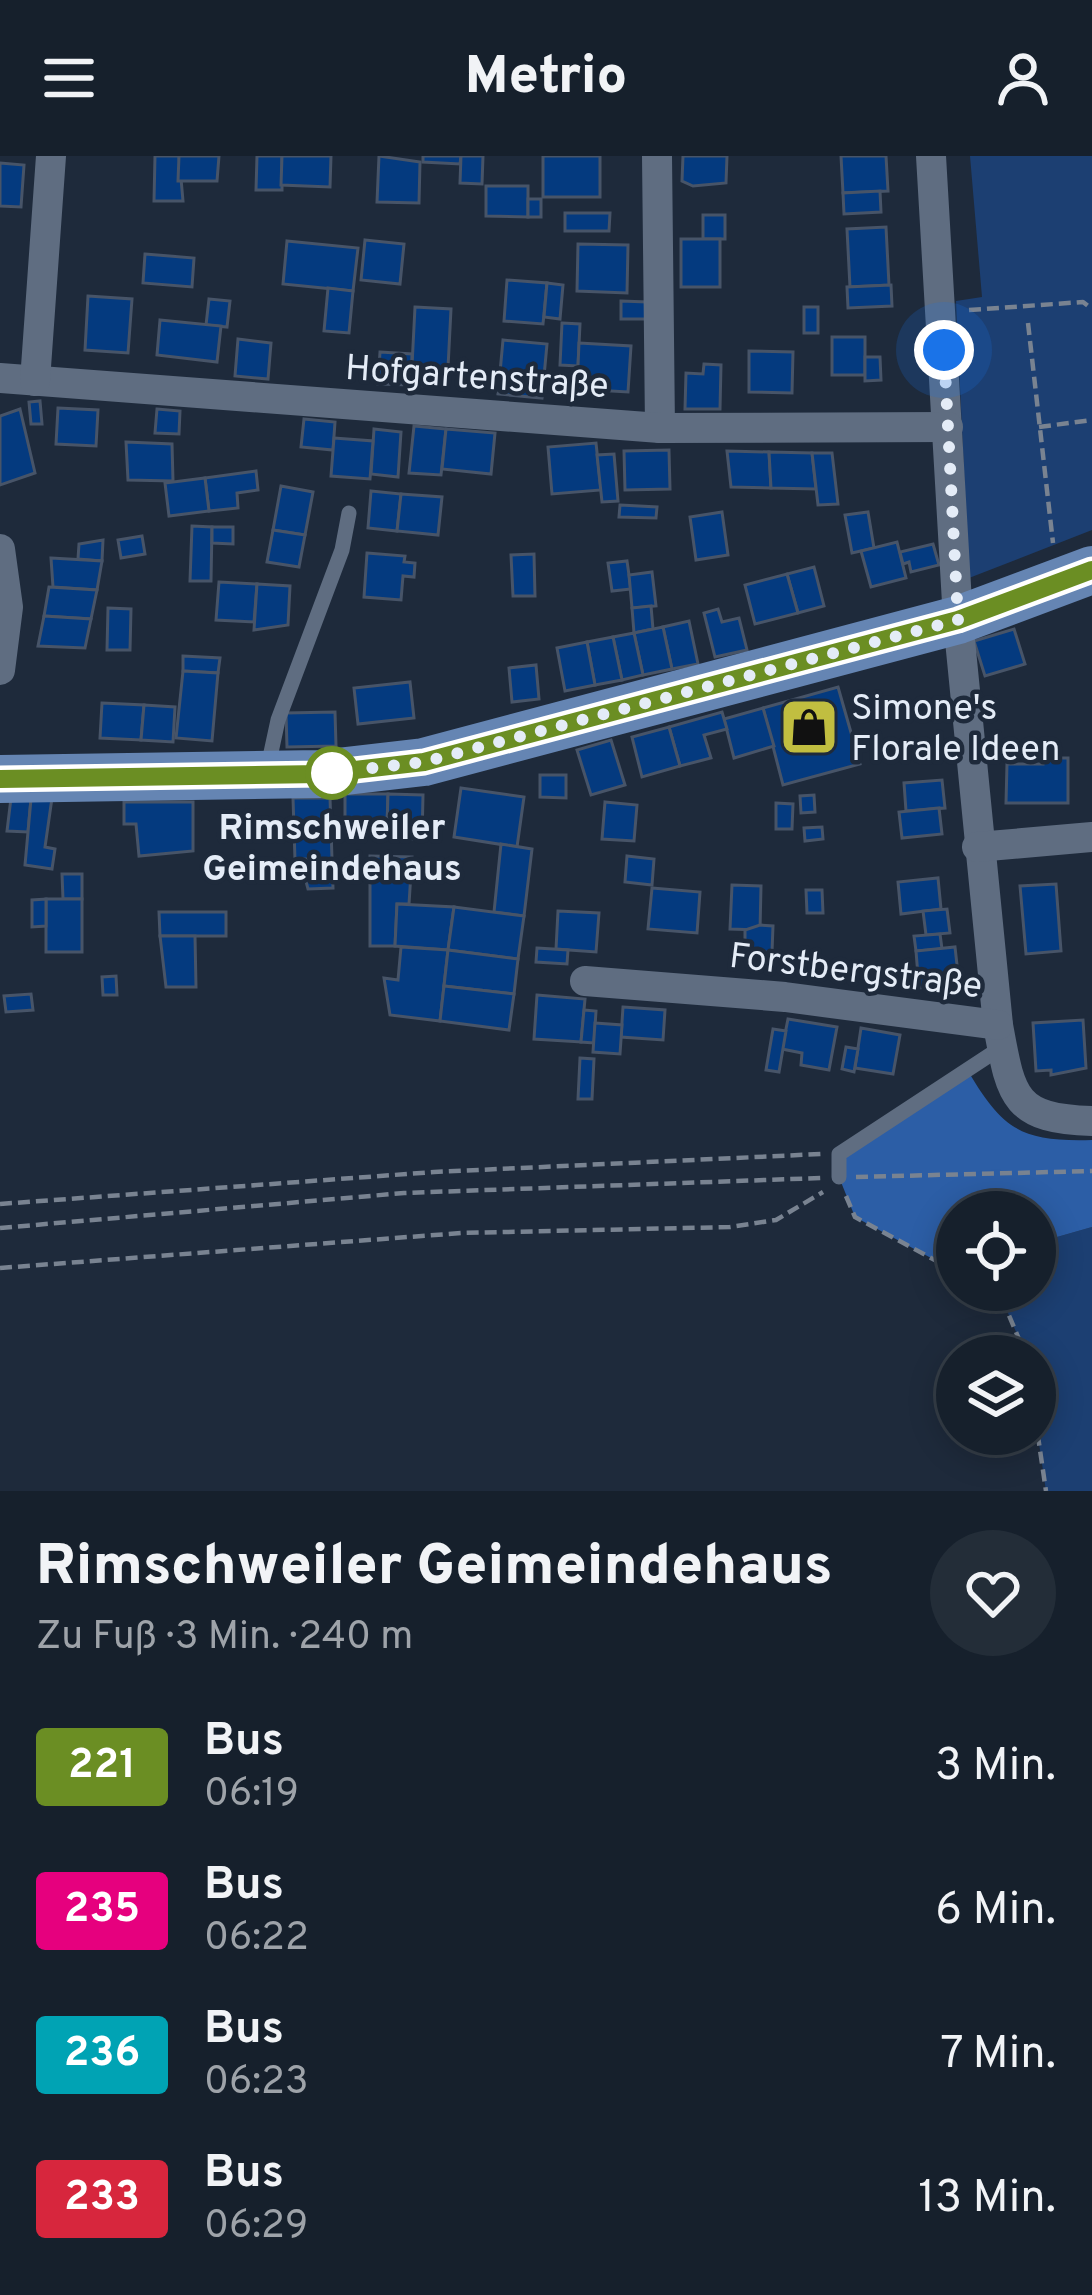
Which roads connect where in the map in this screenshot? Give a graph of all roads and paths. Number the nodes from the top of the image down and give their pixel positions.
1 (51, 156) edge
2 (657, 156) edge
3 (931, 156) edge
4 (1092, 309) edge
5 (941, 311) junction
6 (1028, 322) dead end
7 (0, 378) edge
8 (35, 380) junction
9 (1092, 420) edge
10 (948, 427) junction
11 (1040, 427) junction
12 (661, 428) junction
13 (349, 513) dead end
14 (0, 549) edge
15 (1072, 558) edge
16 (958, 620) junction
17 (0, 670) edge
18 (267, 774) junction
19 (0, 779) edge
20 (1092, 837) edge
21 (977, 847) junction
22 (585, 981) dead end
23 (1000, 1036) junction
24 (1092, 1121) edge
25 (838, 1154) junction
26 (1092, 1172) edge
27 (839, 1178) junction
28 (0, 1204) edge
29 (0, 1228) edge
30 (936, 1260) edge
31 (0, 1268) edge
32 (1041, 1455) edge
33 (1046, 1491) edge

1 - 8 street
2 - 12 street
3 - 5 street, Forstbergstraße
4 - 5 path
5 - 10 street, Forstbergstraße
6 - 11 path
7 - 8 street, Hofgartenstraße
8 - 12 street, Hofgartenstraße
9 - 11 path
10 - 12 street, Hofgartenstraße
10 - 16 street, Forstbergstraße
11 - 15 path
13 - 18 lane
14 - 17 street
15 - 16 main road
16 - 18 main road
16 - 21 street, Forstbergstraße
18 - 19 main road
20 - 21 street
21 - 23 street, Forstbergstraße
22 - 23 street, Forstbergstraße
23 - 24 street
23 - 25 lane
25 - 27 lane
25 - 28 path
26 - 27 path
27 - 29 path
27 - 30 path
27 - 31 path
32 - 33 path

